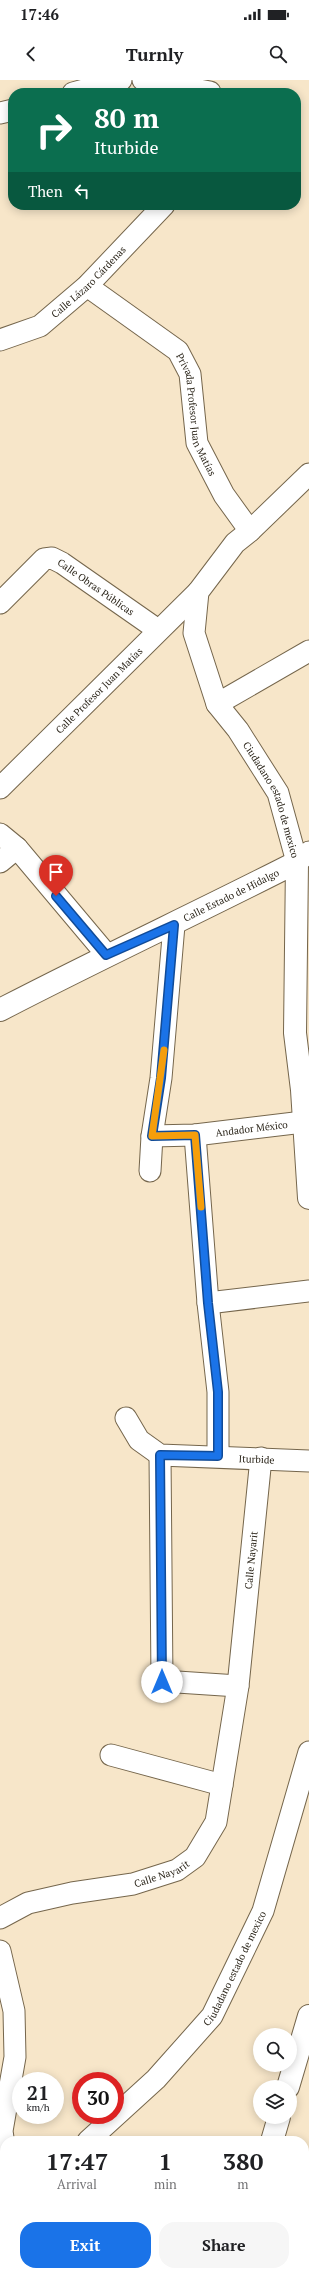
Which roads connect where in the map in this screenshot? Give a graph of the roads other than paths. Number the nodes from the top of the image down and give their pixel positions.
1 (121, 80) edge
2 (143, 80) edge
3 (91, 88) edge
4 (210, 88) edge
5 (159, 210) edge
6 (87, 286) junction
7 (0, 340) edge
8 (309, 474) edge
9 (250, 531) junction
10 (198, 592) junction
11 (0, 604) edge
12 (158, 630) junction
13 (309, 650) edge
14 (217, 704) junction
15 (0, 788) edge
16 (0, 834) edge
17 (16, 848) junction
18 (303, 857) edge
19 (0, 862) edge
20 (174, 925) junction
21 (106, 955) junction
22 (0, 1010) edge
23 (302, 1031) edge
24 (306, 1090) edge
25 (303, 1122) junction
26 (195, 1135) junction
27 (152, 1136) junction
28 (150, 1171) dead end
29 (309, 1198) edge
30 (309, 1291) edge
31 (208, 1303) junction
32 (126, 1418) dead end
33 (160, 1455) junction
34 (218, 1456) junction
35 (261, 1458) junction
36 (309, 1461) edge
37 (238, 1686) junction
38 (309, 1752) edge
39 (111, 1755) dead end
40 (222, 1785) junction
41 (0, 1918) edge
42 (0, 1951) edge
43 (309, 2016) edge
44 (290, 2080) edge
45 (277, 2124) edge
46 (3, 2136) edge
47 (93, 2136) edge
48 (273, 2136) edge

1 - 3 street
2 - 4 street
5 - 6 street, Calle Lázaro Cárdenas
6 - 7 street, Calle Lázaro Cárdenas
6 - 9 street, Privada Profesor Juan Matías
8 - 9 street
9 - 10 street
10 - 12 street, Calle Profesor Juan Matías
10 - 14 street, Ciudadano estado de mexico
11 - 12 street, Calle Obras Públicas
12 - 15 street, Calle Profesor Juan Matías
13 - 14 street
14 - 18 street, Ciudadano estado de mexico
16 - 17 street
17 - 19 street
17 - 21 street
18 - 20 street, Calle Estado de Hidalgo
18 - 23 street, Ciudadano estado de mexico
20 - 21 street, Calle Estado de Hidalgo
20 - 27 street
21 - 22 street, Calle Estado de Hidalgo
23 - 24 street, Ciudadano estado de mexico
24 - 25 street, Ciudadano estado de mexico
25 - 26 street, Andador México
25 - 29 street, Ciudadano estado de mexico
26 - 27 street, Andador México
26 - 31 street
27 - 28 street
30 - 31 street
31 - 34 street
32 - 33 street
33 - 34 street, Iturbide
33 - 37 street
34 - 35 street, Iturbide
35 - 36 street, Iturbide
35 - 37 street, Calle Nayarit
37 - 40 street, Calle Nayarit
38 - 47 street, Ciudadano estado de mexico
39 - 40 street
40 - 41 street, Calle Nayarit
42 - 46 street
43 - 44 street
45 - 48 street

